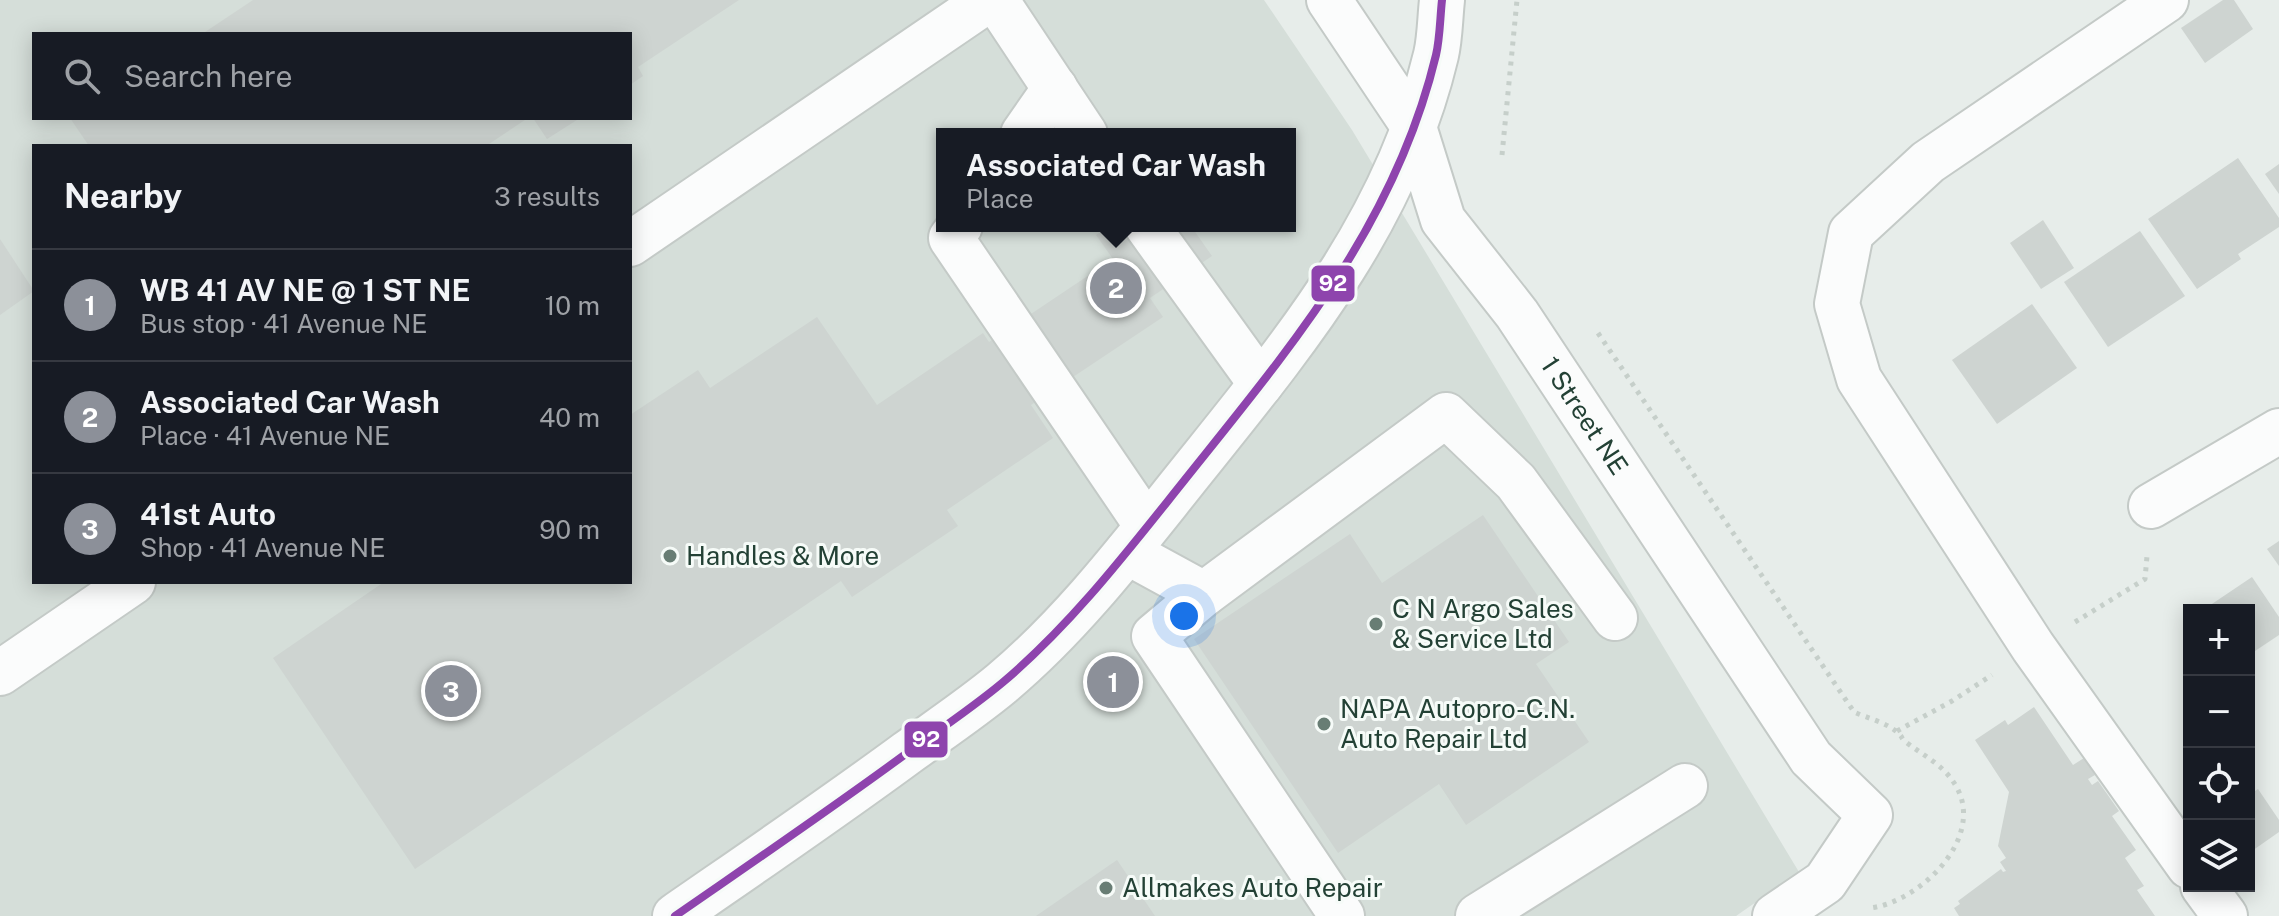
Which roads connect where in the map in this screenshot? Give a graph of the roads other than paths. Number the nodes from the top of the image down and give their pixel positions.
1 (988, 0) edge
2 (996, 0) edge
3 (1329, 0) edge
4 (1442, 0) edge
5 (2166, 0) edge
6 (1055, 88) junction
7 (1414, 127) junction
8 (1027, 128) edge
9 (1081, 128) edge
10 (956, 232) edge
11 (1151, 232) edge
12 (632, 243) edge
13 (1261, 384) junction
14 (2279, 431) edge
15 (2151, 506) dead end
16 (1137, 539) junction
17 (130, 584) edge
18 (1204, 594) junction
19 (1615, 618) dead end
20 (0, 673) edge
21 (1685, 786) dead end
22 (2183, 858) edge
23 (2207, 892) edge
24 (675, 916) edge
25 (1342, 916) edge
26 (1478, 916) edge
27 (1775, 916) edge
28 (2225, 916) edge

1 - 12 street
2 - 6 street
3 - 7 street, 1 Street NE
4 - 7 street
5 - 22 street
6 - 8 street
6 - 9 street
7 - 13 street
7 - 27 street, 1 Street NE
10 - 16 street
11 - 13 street
13 - 16 street
14 - 15 street
16 - 18 street
16 - 24 street
17 - 20 street
18 - 19 street
18 - 25 street
21 - 26 street
23 - 28 street

